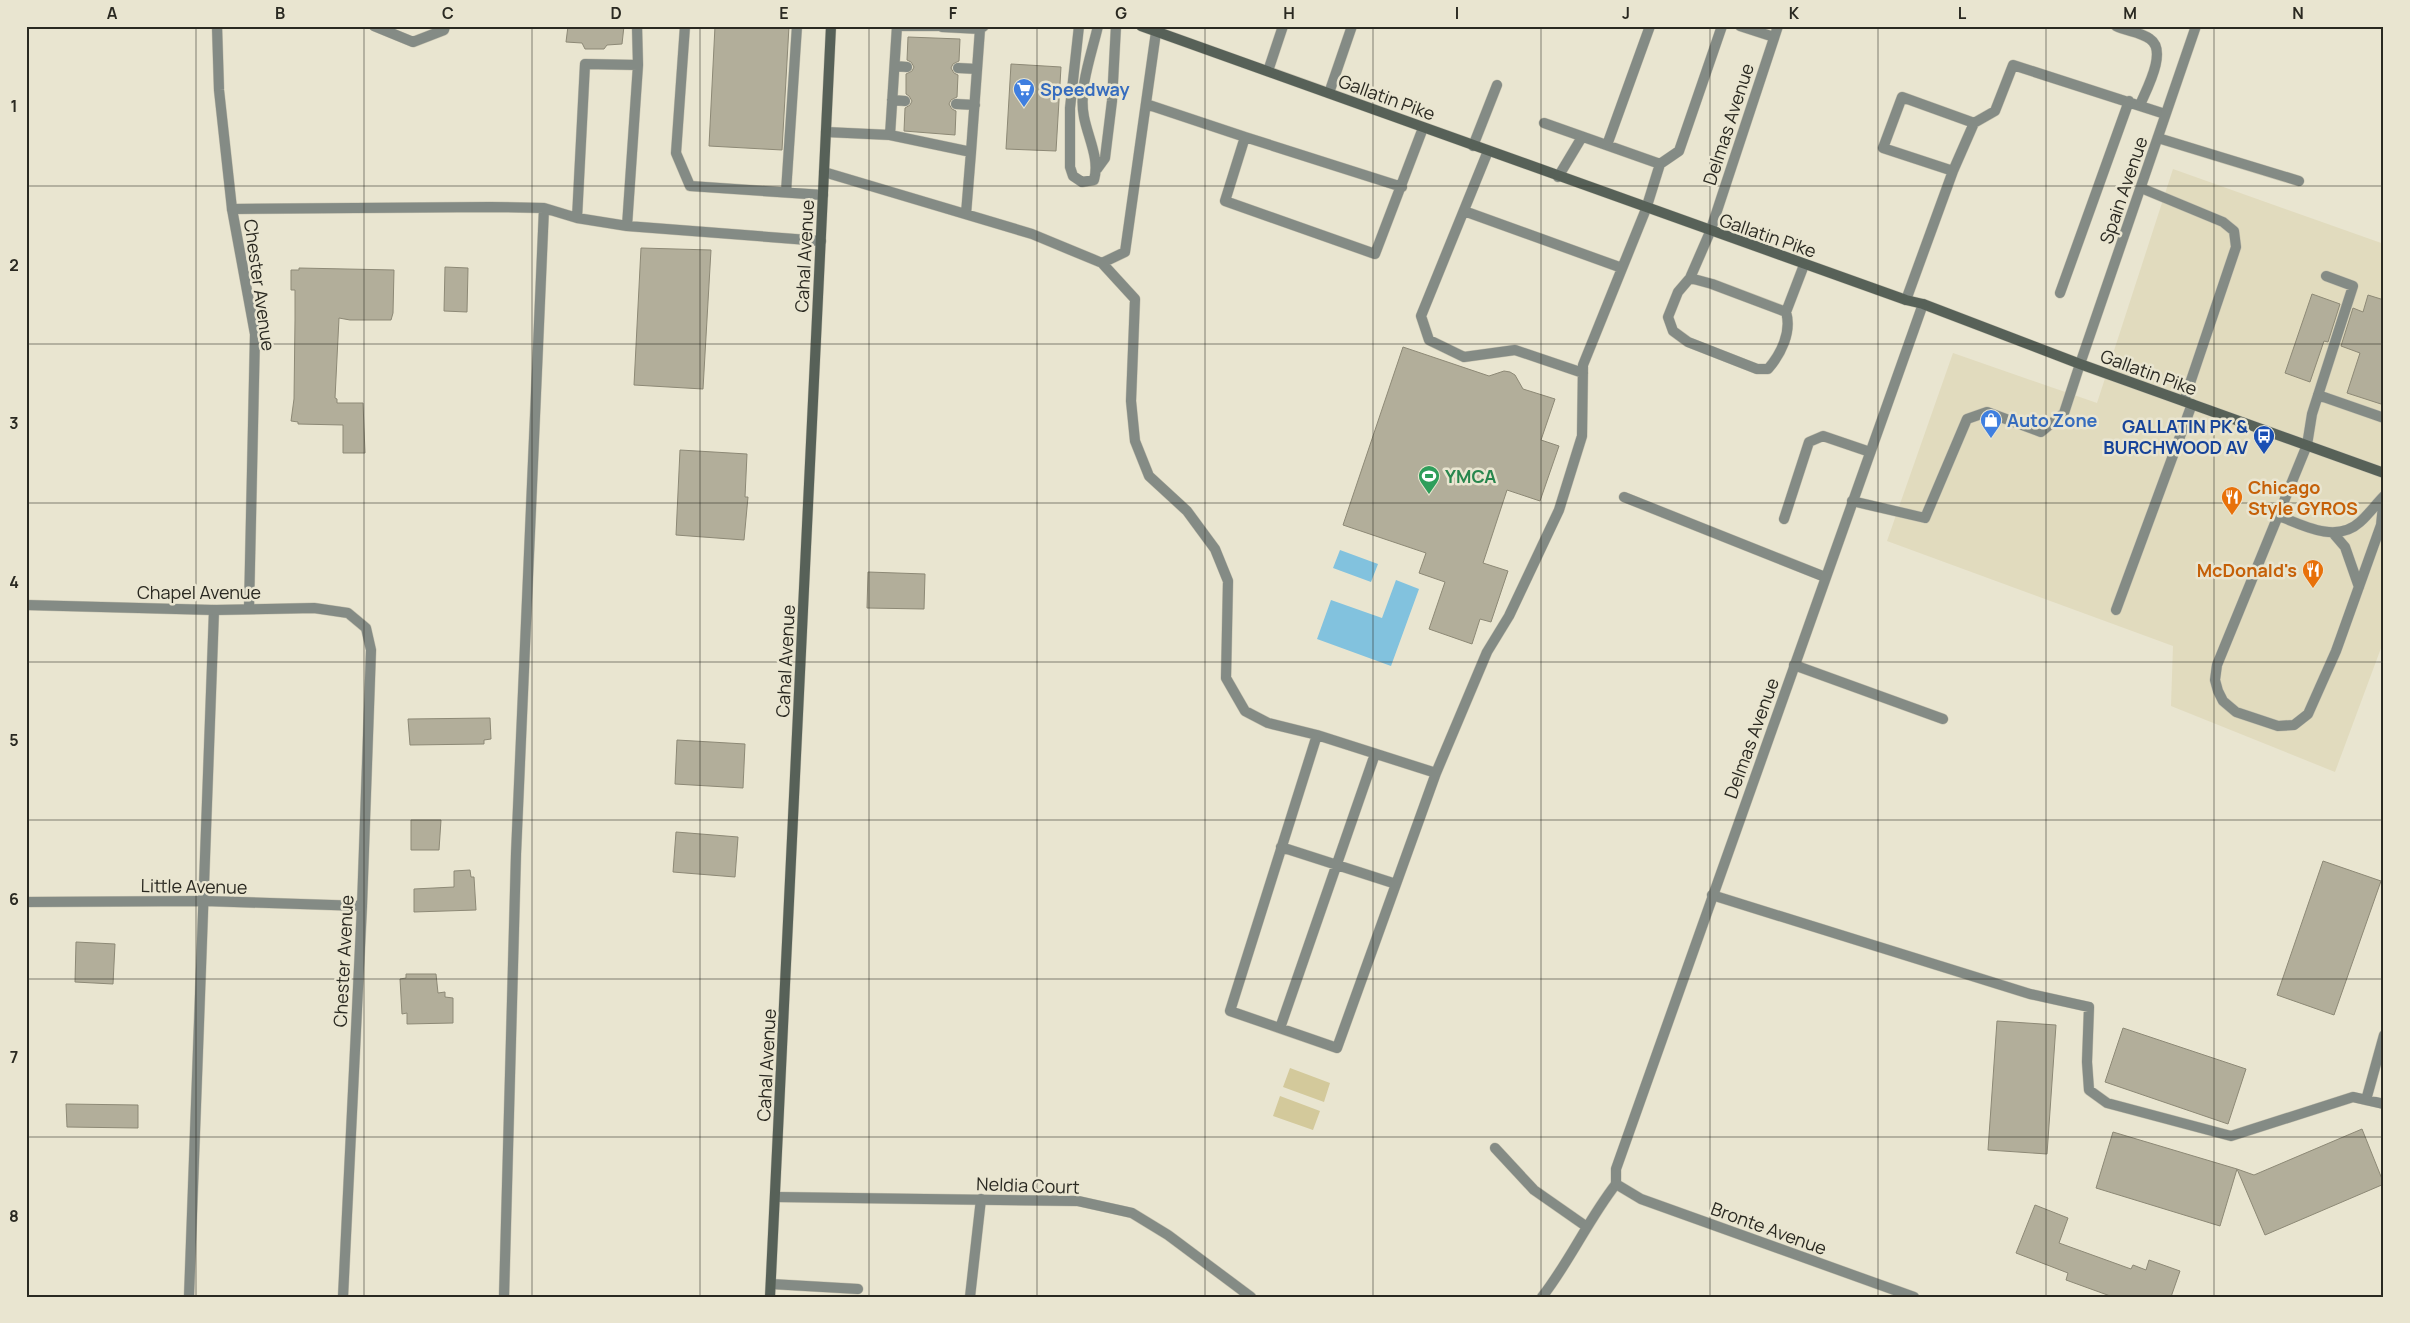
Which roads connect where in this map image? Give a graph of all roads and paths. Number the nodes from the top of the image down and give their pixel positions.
1 (217, 26) edge
2 (374, 26) edge
3 (445, 26) edge
4 (637, 26) edge
5 (685, 26) edge
6 (797, 26) edge
7 (831, 26) edge
8 (898, 26) edge
9 (1079, 26) edge
10 (1098, 26) edge
11 (1116, 26) edge
12 (1141, 26) edge
13 (1283, 26) edge
14 (1352, 26) edge
15 (1650, 26) edge
16 (1722, 26) edge
17 (1740, 26) edge
18 (1778, 26) edge
19 (2116, 26) edge
20 (2196, 26) edge
21 (942, 27) edge
22 (982, 27) edge
23 (1156, 32) junction
24 (1774, 37) junction
25 (638, 66) junction
26 (895, 66) junction
27 (907, 66) dead end
28 (958, 68) dead end
29 (977, 69) junction
30 (1268, 71) junction
31 (1497, 85) dead end
32 (1328, 93) junction
33 (892, 100) junction
34 (905, 101) dead end
35 (2129, 102) junction
36 (956, 104) dead end
37 (1146, 104) junction
38 (975, 105) junction
39 (2140, 105) junction
40 (2165, 114) junction
41 (1544, 123) dead end
42 (1974, 123) junction
43 (1423, 128) junction
44 (826, 132) junction
45 (890, 135) junction
46 (1582, 136) junction
47 (1245, 137) junction
48 (2158, 138) junction
49 (1473, 146) junction
50 (1607, 146) junction
51 (1488, 151) junction
52 (971, 152) junction
53 (1660, 164) junction
54 (1097, 169) junction
55 (1953, 171) junction
56 (824, 172) junction
57 (1558, 177) junction
58 (2299, 181) dead end
59 (1402, 187) junction
60 (2140, 188) junction
61 (786, 192) junction
62 (823, 194) junction
63 (544, 208) junction
64 (232, 209) junction
65 (1646, 209) junction
66 (1464, 211) junction
67 (966, 214) junction
68 (577, 218) junction
69 (627, 226) junction
70 (1710, 232) junction
71 (821, 241) junction
72 (1102, 262) junction
73 (1804, 265) junction
74 (1622, 268) junction
75 (2326, 276) dead end
76 (1690, 278) junction
77 (2060, 293) dead end
78 (1906, 300) junction
79 (1922, 304) junction
80 (1786, 312) junction
81 (2080, 364) junction
82 (1583, 373) junction
83 (2318, 395) junction
84 (2188, 403) junction
85 (2384, 418) edge
86 (2307, 445) junction
87 (1870, 452) junction
88 (2384, 473) edge
89 (1624, 496) dead end
90 (2384, 496) edge
91 (1852, 501) junction
92 (2278, 515) junction
93 (1784, 519) dead end
94 (2333, 533) junction
95 (1825, 577) junction
96 (2359, 587) junction
97 (26, 605) edge
98 (249, 608) junction
99 (214, 610) junction
100 (2116, 610) dead end
101 (366, 628) joint
102 (1794, 665) junction
103 (1943, 719) dead end
104 (1316, 735) junction
105 (1376, 754) junction
106 (1436, 773) junction
107 (1281, 847) junction
108 (1337, 865) junction
109 (1396, 884) junction
110 (1712, 895) junction
111 (205, 901) junction
112 (26, 902) edge
113 (362, 906) junction
114 (1280, 1028) junction
115 (2384, 1035) edge
116 (2366, 1100) junction
117 (2384, 1104) edge
118 (1495, 1148) dead end
119 (1616, 1184) junction
120 (776, 1197) junction
121 (981, 1200) junction
122 (1587, 1227) junction
123 (771, 1284) junction
124 (858, 1289) dead end
125 (189, 1297) edge
126 (343, 1297) edge
127 (504, 1297) edge
128 (770, 1297) edge
129 (970, 1297) edge
130 (1251, 1297) edge
131 (1542, 1297) edge
132 (1914, 1297) edge

1 - 64 street, Chester Avenue
2 - 3 street
4 - 25 street
5 - 61 street
6 - 61 street
7 - 44 main road, Cahal Avenue
8 - 21 street
8 - 26 street
9 - 54 street
10 - 54 street
11 - 54 street
12 - 23 main road, Gallatin Pike
13 - 30 street
14 - 32 street
15 - 50 street
16 - 53 street
17 - 24 street
18 - 24 street, Delmas Avenue
19 - 39 street
20 - 40 street, Spain Avenue
21 - 22 street
22 - 29 street
23 - 30 main road, Gallatin Pike
23 - 37 street
24 - 70 street, Delmas Avenue
25 - 68 street
25 - 69 street
26 - 27 street
26 - 33 street
28 - 29 street
29 - 38 street
30 - 32 main road, Gallatin Pike
31 - 49 street
32 - 43 main road, Gallatin Pike
33 - 34 street
33 - 45 street
35 - 39 street
35 - 42 street
35 - 77 street
36 - 38 street
37 - 47 street
37 - 72 street
38 - 52 street
39 - 40 street
40 - 48 street, Spain Avenue
41 - 46 street
42 - 55 street
42 - 55 street
43 - 49 main road, Gallatin Pike
43 - 59 street
44 - 45 street
44 - 56 main road, Cahal Avenue
45 - 52 street
46 - 50 street
46 - 57 street
47 - 59 street
47 - 59 street
48 - 58 street
48 - 60 street, Spain Avenue
49 - 51 main road, Gallatin Pike
50 - 53 street
51 - 57 main road, Gallatin Pike
51 - 66 street
52 - 67 street
53 - 65 street
55 - 78 street
56 - 62 main road, Cahal Avenue
56 - 67 street
57 - 65 main road, Gallatin Pike
60 - 81 street, Spain Avenue
60 - 84 street
61 - 62 street
62 - 71 main road, Cahal Avenue
63 - 64 street
63 - 68 street
63 - 127 street
64 - 98 street, Chester Avenue
65 - 70 main road, Gallatin Pike
65 - 74 street
66 - 74 street
66 - 82 street
67 - 72 street
68 - 69 street
69 - 71 street
70 - 73 main road, Gallatin Pike
70 - 76 street, Delmas Avenue
71 - 120 main road, Cahal Avenue
72 - 104 street
73 - 78 main road, Gallatin Pike
73 - 80 street, Delmas Avenue
74 - 82 street
75 - 83 street
76 - 80 street
76 - 80 street, Delmas Avenue
78 - 79 main road, Gallatin Pike
79 - 81 main road, Gallatin Pike
79 - 87 street, Delmas Avenue
81 - 84 main road, Gallatin Pike
81 - 91 street, Spain Avenue
82 - 106 street
83 - 85 street
83 - 86 street
84 - 86 main road, Gallatin Pike
84 - 100 street
86 - 88 main road, Gallatin Pike
86 - 92 street
87 - 91 street, Delmas Avenue
87 - 93 street
89 - 95 street
90 - 94 street
90 - 96 street
91 - 95 street, Delmas Avenue
92 - 94 street
92 - 96 street
94 - 96 street
95 - 102 street, Delmas Avenue
97 - 99 street, Chapel Avenue
98 - 99 street, Chapel Avenue
98 - 101 street, Chapel Avenue
99 - 111 street
101 - 113 street, Chester Avenue
102 - 103 street
102 - 110 street, Delmas Avenue
104 - 105 street
104 - 107 street
105 - 106 street
105 - 108 street
106 - 109 street
107 - 108 street
107 - 114 street
108 - 109 street
108 - 114 street
109 - 114 street
110 - 116 street
110 - 119 street, Delmas Avenue
111 - 112 street, Little Avenue
111 - 113 street, Little Avenue
111 - 125 street
113 - 126 street, Chester Avenue
115 - 116 street
116 - 117 street
118 - 122 street
119 - 122 street
119 - 132 street, Bronte Avenue
120 - 121 street, Neldia Court
120 - 123 main road, Cahal Avenue
121 - 129 street
121 - 130 street, Neldia Court
122 - 131 street
123 - 124 street
123 - 128 main road, Cahal Avenue

